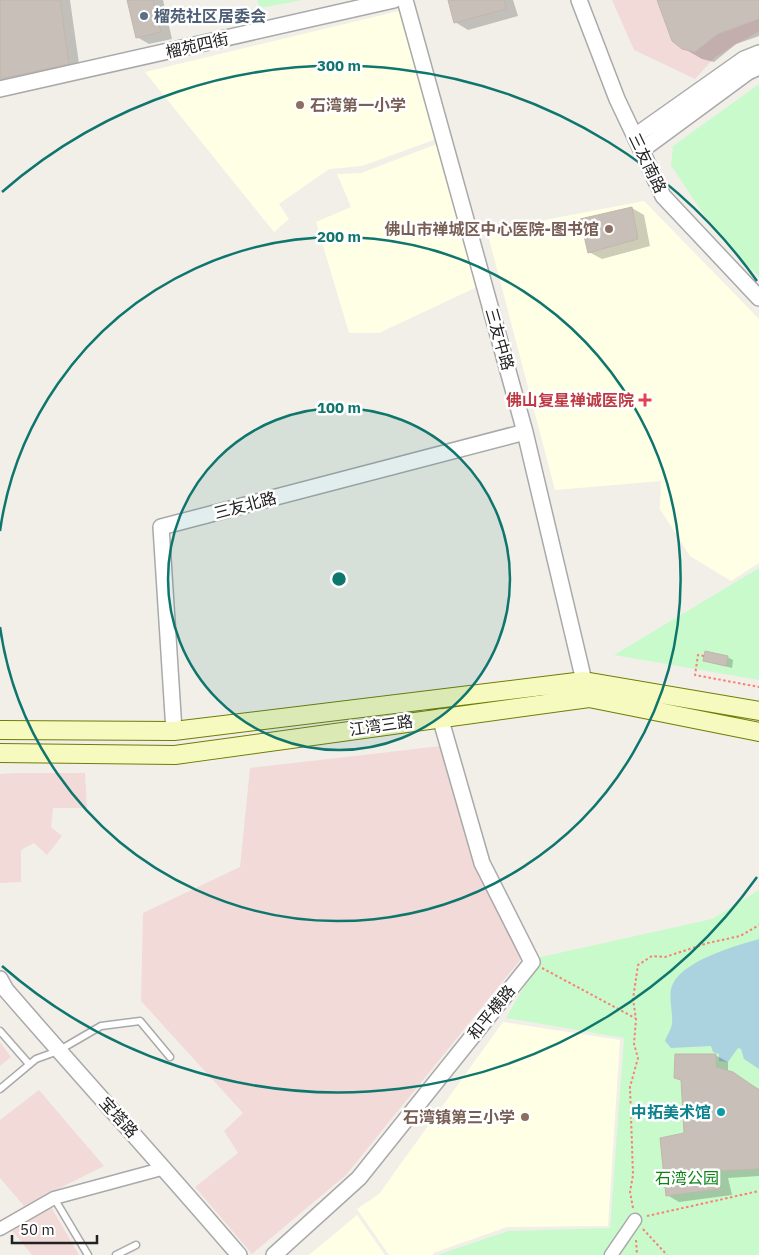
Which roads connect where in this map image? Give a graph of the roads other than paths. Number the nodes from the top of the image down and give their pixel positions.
1 (394, 0) edge
2 (405, 0) edge
3 (579, 0) edge
4 (759, 53) edge
5 (759, 67) edge
6 (0, 89) edge
7 (635, 136) junction
8 (642, 150) junction
9 (759, 298) edge
10 (525, 432) junction
11 (584, 681) junction
12 (759, 711) edge
13 (440, 717) junction
14 (0, 730) edge
15 (174, 731) junction
16 (759, 732) edge
17 (0, 753) edge
18 (0, 980) edge
19 (0, 1031) edge
20 (58, 1050) junction
21 (170, 1056) dead end
22 (29, 1064) junction
23 (0, 1089) edge
24 (165, 1168) junction
25 (54, 1198) junction
26 (635, 1220) road end
27 (0, 1229) edge
28 (136, 1246) dead end
29 (88, 1255) edge
30 (116, 1255) edge
31 (239, 1255) edge
32 (274, 1255) edge
33 (611, 1255) edge

1 - 6 street, 榴苑四街
2 - 10 street, 三友中路
3 - 7 street, 三友南路
4 - 7 street
5 - 8 street
7 - 8 street, 三友南路
8 - 9 street, 三友南路
10 - 11 street, 三友中路
10 - 15 street, 三友北路
11 - 12 main road, 江湾三路
11 - 15 main road, 江湾三路
13 - 16 main road, 江湾三路
13 - 17 main road, 江湾三路
13 - 32 street, 和平横路
14 - 15 main road, 江湾三路
18 - 20 street, 宝塔路
19 - 22 lane
20 - 21 lane
20 - 22 lane
20 - 24 street, 宝塔路
22 - 23 lane
24 - 25 street
24 - 31 street, 宝塔路
25 - 27 street
25 - 29 lane
26 - 33 street
28 - 30 lane

